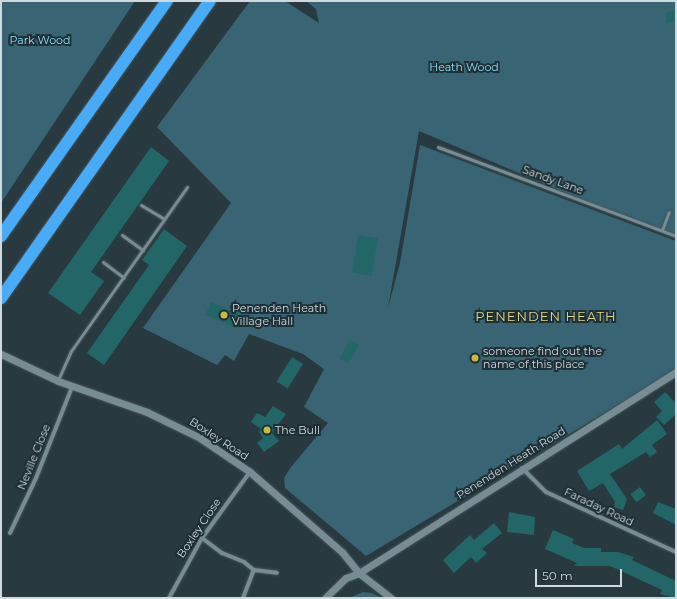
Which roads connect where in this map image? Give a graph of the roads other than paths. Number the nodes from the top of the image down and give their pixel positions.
1 (167, 1) edge
2 (210, 1) edge
3 (438, 147) dead end
4 (187, 186) dead end
5 (142, 205) dead end
6 (669, 212) dead end
7 (164, 219) junction
8 (662, 230) junction
9 (122, 235) dead end
10 (1, 236) edge
11 (676, 236) edge
12 (143, 250) junction
13 (103, 262) dead end
14 (124, 278) junction
15 (1, 298) edge
16 (1, 354) edge
17 (676, 372) edge
18 (58, 381) junction
19 (72, 387) junction
20 (522, 468) junction
21 (250, 472) junction
22 (10, 533) dead end
23 (202, 538) junction
24 (676, 552) edge
25 (254, 570) junction
26 (277, 573) dead end
27 (359, 573) junction
28 (169, 598) edge
29 (243, 598) edge
30 (325, 598) edge
31 (391, 598) edge

1 - 10 highway
2 - 15 highway
3 - 8 lane, Sandy Lane
4 - 7 lane
5 - 7 lane
6 - 8 lane
7 - 12 lane
8 - 11 lane, Sandy Lane
9 - 12 lane
12 - 14 lane
13 - 14 lane
14 - 18 lane
16 - 18 street, Boxley Road
17 - 20 street, Penenden Heath Road
18 - 19 street, Boxley Road
19 - 21 street, Boxley Road
19 - 22 street, Neville Close
20 - 24 street, Faraday Road
20 - 27 street, Penenden Heath Road
21 - 23 street, Boxley Close
21 - 27 street, Boxley Road
23 - 25 street
23 - 28 street, Boxley Close
25 - 26 street
25 - 29 street
27 - 30 street, Penenden Heath Road
27 - 31 street, Boxley Road

